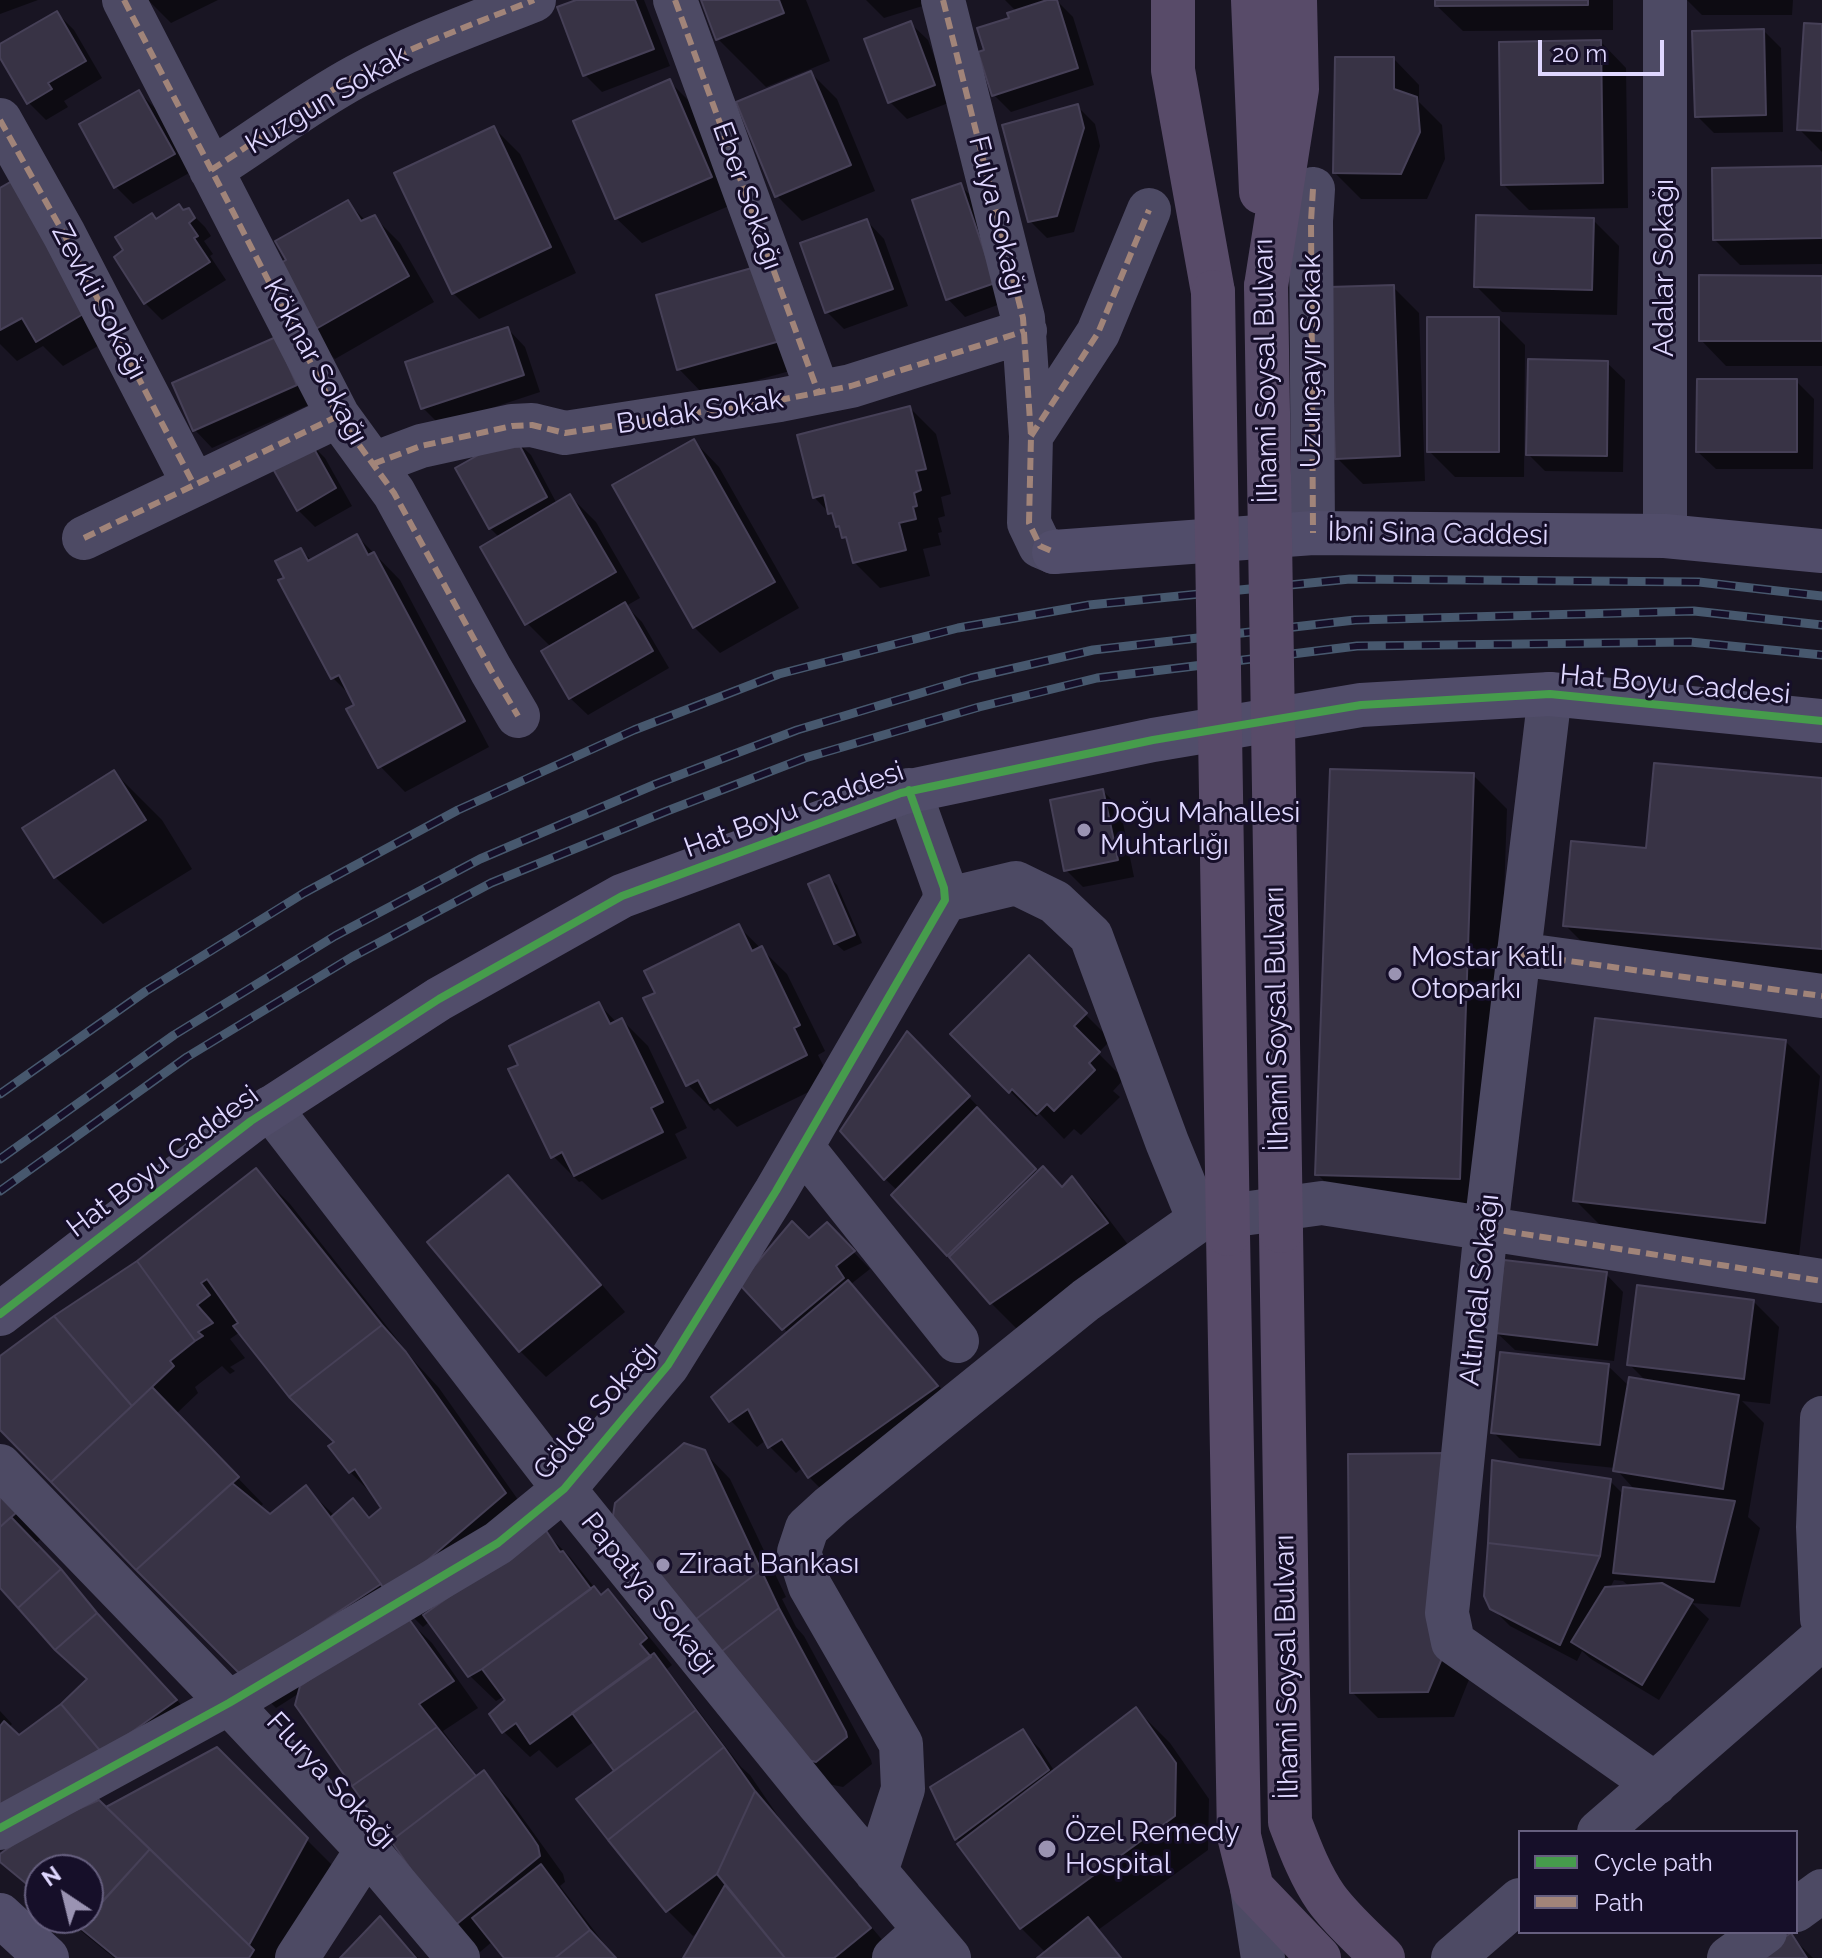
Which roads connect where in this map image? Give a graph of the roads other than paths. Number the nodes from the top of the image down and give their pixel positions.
1 (124, 0) edge
2 (534, 0) edge
3 (675, 0) edge
4 (943, 0) edge
5 (1173, 0) edge
6 (1202, 0) edge
7 (1253, 0) edge
8 (1295, 0) edge
9 (1665, 0) edge
10 (0, 120) edge
11 (211, 170) junction
12 (1313, 189) dead end
13 (1149, 210) dead end
14 (1266, 286) junction
15 (1213, 292) junction
16 (1025, 331) junction
17 (818, 392) junction
18 (338, 416) junction
19 (1031, 436) junction
20 (373, 464) junction
21 (194, 485) junction
22 (1313, 533) junction
23 (1665, 536) junction
24 (84, 538) dead end
25 (1822, 551) edge
26 (1054, 552) joint
27 (1550, 694) junction
28 (518, 716) dead end
29 (1822, 721) edge
30 (905, 792) junction
31 (945, 900) junction
32 (1518, 954) junction
33 (1822, 996) edge
34 (270, 1108) junction
35 (802, 1147) junction
36 (1214, 1227) junction
37 (1486, 1228) junction
38 (1822, 1281) edge
39 (0, 1314) edge
40 (957, 1341) dead end
41 (1822, 1418) edge
42 (0, 1466) edge
43 (564, 1489) junction
44 (1822, 1619) edge
45 (1822, 1638) edge
46 (229, 1703) junction
47 (1655, 1784) junction
48 (0, 1828) edge
49 (1601, 1830) edge
50 (367, 1850) junction
51 (876, 1872) junction
52 (1252, 1888) junction
53 (1822, 1891) edge
54 (1518, 1902) edge
55 (1798, 1909) edge
56 (0, 1915) edge
57 (1762, 1934) edge
58 (923, 1949) edge
59 (47, 1958) edge
60 (297, 1958) edge
61 (458, 1958) edge
62 (1263, 1958) edge
63 (1319, 1958) edge
64 (1383, 1958) edge
65 (1453, 1958) edge
66 (1729, 1958) edge

1 - 11 street, Köknar Sokağı
2 - 11 street, Kuzgun Sokak
3 - 17 street, Eber Sokağı
4 - 16 street, Fulya Sokağı
5 - 15 main road
6 - 15 main road, İlhami Soysal Bulvarı
7 - 14 main road, İlhami Soysal Bulvarı
8 - 14 main road
9 - 23 street, Adalar Sokağı
10 - 21 street, Zevkli Sokağı
11 - 18 street, Köknar Sokağı
12 - 22 street, Uzunçayır Sokak
13 - 19 street
14 - 64 main road, İlhami Soysal Bulvarı, bridge
15 - 36 main road, İlhami Soysal Bulvarı, bridge
16 - 17 street, Budak Sokak
16 - 19 street, Fulya Sokağı
17 - 20 street, Budak Sokak
18 - 20 street, Köknar Sokağı
18 - 21 street
19 - 26 street, Fulya Sokağı
20 - 28 street, Köknar Sokağı
21 - 24 street
22 - 23 street, İbni Sina Caddesi
22 - 26 street, İbni Sina Caddesi
23 - 25 street, İbni Sina Caddesi
27 - 29 street, Hat Boyu Caddesi
27 - 30 street, Hat Boyu Caddesi
27 - 32 street, Altındal Sokağı
30 - 31 street
30 - 34 street, Hat Boyu Caddesi
31 - 35 street, Gölde Sokağı
31 - 36 street
32 - 33 street
32 - 37 street, Altındal Sokağı
34 - 39 street, Hat Boyu Caddesi
34 - 43 street, Papatya Sokağı
35 - 40 street
35 - 43 street, Gölde Sokağı
36 - 37 street
36 - 51 street
36 - 52 main road, İlhami Soysal Bulvarı
37 - 38 street
37 - 47 street, Altındal Sokağı
41 - 44 street
42 - 46 street, Flurya Sokağı
43 - 46 street, Gölde Sokağı
43 - 51 street, Papatya Sokağı
45 - 47 street
46 - 48 street, Gölde Sokağı
46 - 50 street, Flurya Sokağı
47 - 49 street
50 - 60 street
50 - 61 street, Flurya Sokağı
51 - 58 street, Papatya Sokağı
52 - 62 street
52 - 63 main road, İlhami Soysal Bulvarı
53 - 55 street
54 - 65 street
56 - 59 street
57 - 66 street

